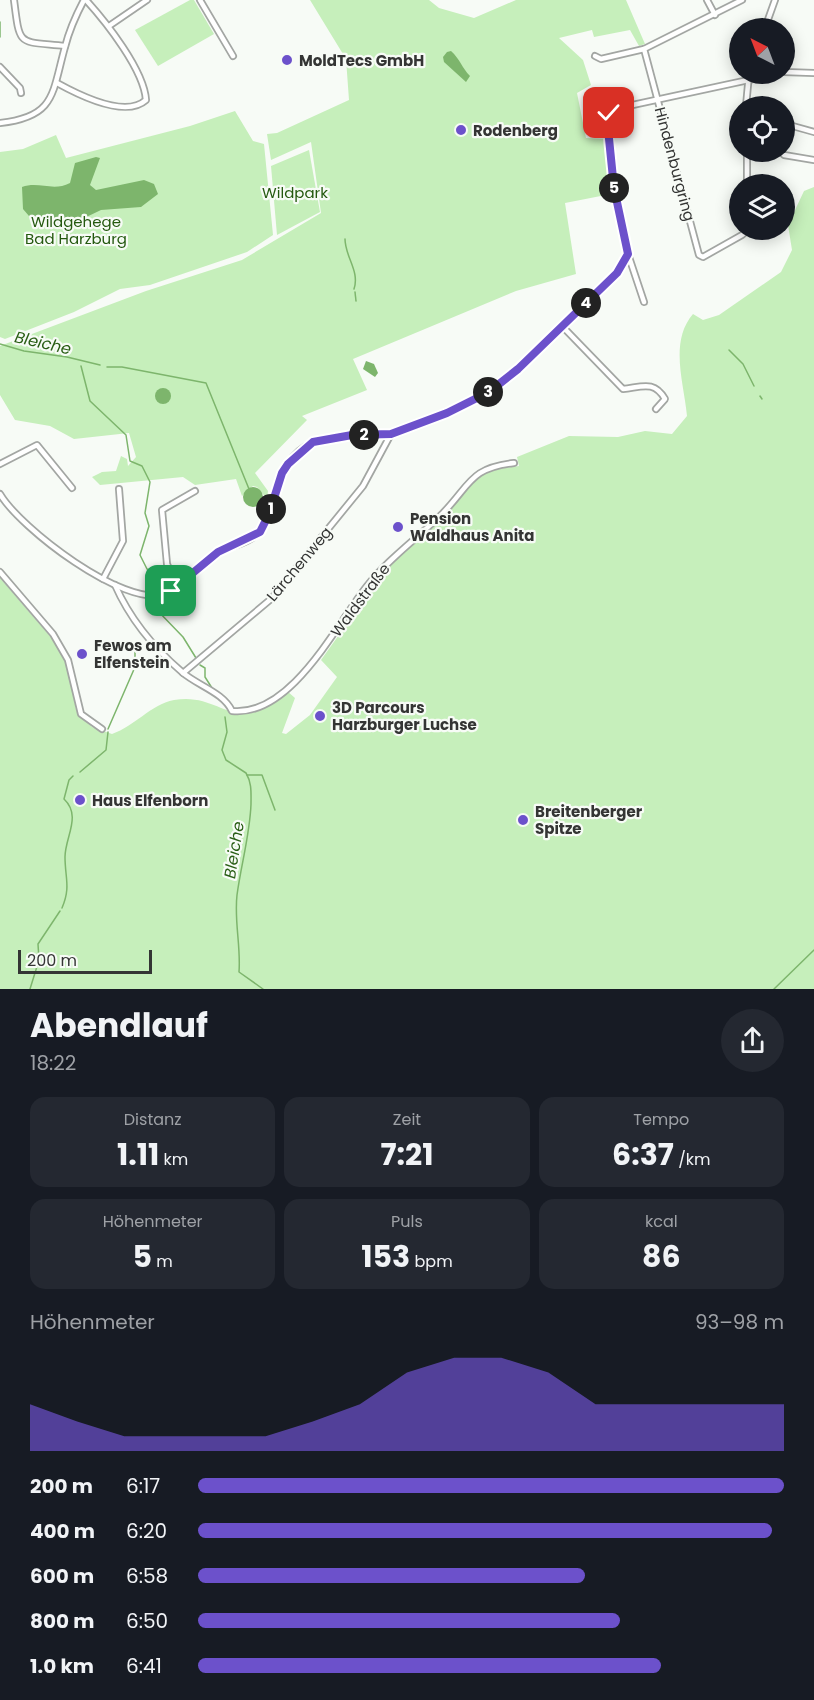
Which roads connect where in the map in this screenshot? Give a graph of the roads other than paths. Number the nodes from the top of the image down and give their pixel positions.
1 (14, 0) edge
2 (85, 0) edge
3 (147, 0) edge
4 (200, 0) edge
5 (707, 0) edge
6 (742, 0) edge
7 (775, 0) edge
8 (715, 15) junction
9 (769, 18) edge
10 (109, 26) junction
11 (65, 46) junction
12 (644, 49) junction
13 (233, 56) dead end
14 (595, 56) dead end
15 (0, 68) edge
16 (795, 72) edge
17 (814, 73) edge
18 (729, 81) edge
19 (57, 84) junction
20 (21, 93) dead end
21 (657, 99) junction
22 (0, 123) edge
23 (795, 127) edge
24 (814, 132) edge
25 (795, 157) edge
26 (814, 160) edge
27 (734, 240) edge
28 (628, 254) junction
29 (644, 302) dead end
30 (562, 326) junction
31 (656, 409) dead end
32 (391, 434) junction
33 (514, 462) dead end
34 (0, 464) edge
35 (72, 488) dead end
36 (119, 489) dead end
37 (195, 491) dead end
38 (0, 494) edge
39 (0, 572) edge
40 (103, 579) junction
41 (115, 585) junction
42 (177, 587) junction
43 (183, 673) junction
44 (102, 729) dead end

1 - 11 street
2 - 10 street
2 - 11 street
3 - 10 street
4 - 13 street
5 - 8 street
6 - 8 street
7 - 9 street
8 - 12 street
10 - 19 street
11 - 19 street
12 - 14 street
12 - 21 street
15 - 20 street
16 - 17 street
18 - 21 street, Hindenburgring
19 - 22 street
21 - 27 street, Hindenburgring
21 - 28 street
23 - 24 street
25 - 26 street
28 - 29 street
28 - 30 street
30 - 31 street
30 - 32 street
32 - 42 street
32 - 43 street, Lärchenweg
33 - 43 street, Waldstraße
34 - 35 street
36 - 40 street
37 - 42 street
38 - 40 street
39 - 44 street
40 - 41 street
41 - 42 street
41 - 43 street

